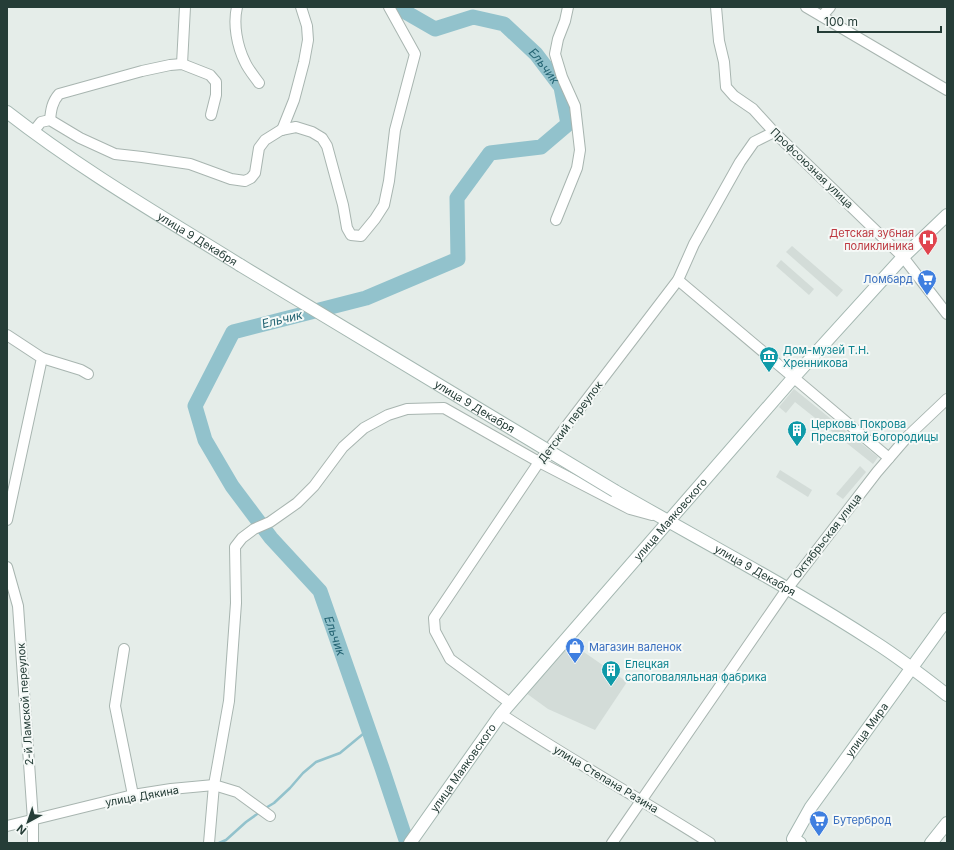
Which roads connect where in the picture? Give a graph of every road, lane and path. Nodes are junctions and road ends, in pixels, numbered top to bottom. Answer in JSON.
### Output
{"nodes":[{"id":1,"x":185,"y":7,"type":"edge"},
{"id":2,"x":237,"y":7,"type":"edge"},
{"id":3,"x":301,"y":7,"type":"edge"},
{"id":4,"x":389,"y":7,"type":"edge"},
{"id":5,"x":568,"y":7,"type":"edge"},
{"id":6,"x":716,"y":7,"type":"edge"},
{"id":7,"x":806,"y":7,"type":"edge"},
{"id":8,"x":830,"y":7,"type":"edge"},
{"id":9,"x":822,"y":16,"type":"junction"},
{"id":10,"x":182,"y":64,"type":"junction"},
{"id":11,"x":259,"y":83,"type":"dead end"},
{"id":12,"x":947,"y":90,"type":"edge"},
{"id":13,"x":7,"y":112,"type":"edge"},
{"id":14,"x":211,"y":115,"type":"dead end"},
{"id":15,"x":50,"y":120,"type":"junction"},
{"id":16,"x":282,"y":130,"type":"junction"},
{"id":17,"x":33,"y":132,"type":"junction"},
{"id":18,"x":774,"y":132,"type":"junction"},
{"id":19,"x":947,"y":215,"type":"edge"},
{"id":20,"x":556,"y":220,"type":"dead end"},
{"id":21,"x":903,"y":258,"type":"junction"},
{"id":22,"x":678,"y":280,"type":"junction"},
{"id":23,"x":947,"y":314,"type":"edge"},
{"id":24,"x":10,"y":340,"type":"edge"},
{"id":25,"x":42,"y":358,"type":"junction"},
{"id":26,"x":88,"y":374,"type":"dead end"},
{"id":27,"x":794,"y":378,"type":"junction"},
{"id":28,"x":947,"y":399,"type":"edge"},
{"id":29,"x":889,"y":458,"type":"junction"},
{"id":30,"x":539,"y":462,"type":"junction"},
{"id":31,"x":7,"y":516,"type":"edge"},
{"id":32,"x":7,"y":520,"type":"edge"},
{"id":33,"x":665,"y":520,"type":"junction"},
{"id":34,"x":7,"y":567,"type":"edge"},
{"id":35,"x":787,"y":589,"type":"junction"},
{"id":36,"x":947,"y":619,"type":"edge"},
{"id":37,"x":124,"y":649,"type":"dead end"},
{"id":38,"x":911,"y":668,"type":"junction"},
{"id":39,"x":947,"y":695,"type":"edge"},
{"id":40,"x":510,"y":703,"type":"junction"},
{"id":41,"x":501,"y":714,"type":"junction"},
{"id":42,"x":214,"y":785,"type":"junction"},
{"id":43,"x":133,"y":795,"type":"junction"},
{"id":44,"x":641,"y":800,"type":"junction"},
{"id":45,"x":270,"y":816,"type":"dead end"},
{"id":46,"x":33,"y":820,"type":"junction"},
{"id":47,"x":947,"y":823,"type":"edge"},
{"id":48,"x":7,"y":826,"type":"edge"},
{"id":49,"x":412,"y":842,"type":"edge"},
{"id":50,"x":794,"y":842,"type":"edge"},
{"id":51,"x":33,"y":843,"type":"edge"},
{"id":52,"x":209,"y":843,"type":"edge"},
{"id":53,"x":612,"y":843,"type":"edge"},
{"id":54,"x":710,"y":843,"type":"edge"},
{"id":55,"x":931,"y":843,"type":"edge"}],
"edges":[{"from":1,"to":10,"type":"street"},
{"from":2,"to":11,"type":"street"},
{"from":3,"to":16,"type":"street"},
{"from":4,"to":16,"type":"street"},
{"from":5,"to":20,"type":"street"},
{"from":6,"to":18,"type":"street","name":"Профсоюзная улица"},
{"from":7,"to":9,"type":"street"},
{"from":8,"to":9,"type":"street"},
{"from":9,"to":12,"type":"street"},
{"from":10,"to":14,"type":"street"},
{"from":10,"to":15,"type":"street"},
{"from":13,"to":17,"type":"main road","name":"улица 9 Декабря"},
{"from":15,"to":16,"type":"street"},
{"from":15,"to":17,"type":"street"},
{"from":17,"to":33,"type":"main road","name":"улица 9 Декабря","bridge":true},
{"from":18,"to":21,"type":"street","name":"Профсоюзная улица"},
{"from":18,"to":22,"type":"street","name":"Детский переулок"},
{"from":19,"to":21,"type":"main road","name":"улица Маяковского"},
{"from":21,"to":23,"type":"street","name":"Профсоюзная улица"},
{"from":21,"to":27,"type":"main road","name":"улица Маяковского"},
{"from":22,"to":27,"type":"street"},
{"from":22,"to":30,"type":"street","name":"Детский переулок"},
{"from":24,"to":25,"type":"street"},
{"from":25,"to":26,"type":"street"},
{"from":25,"to":31,"type":"street"},
{"from":27,"to":29,"type":"street"},
{"from":27,"to":33,"type":"main road","name":"улица Маяковского"},
{"from":28,"to":29,"type":"street","name":"Октябрьская улица"},
{"from":29,"to":35,"type":"street","name":"Октябрьская улица"},
{"from":30,"to":33,"type":"street"},
{"from":30,"to":40,"type":"street","name":"Детский переулок"},
{"from":30,"to":42,"type":"street"},
{"from":31,"to":32,"type":"street"},
{"from":33,"to":35,"type":"main road","name":"улица 9 Декабря"},
{"from":33,"to":40,"type":"main road","name":"улица Маяковского"},
{"from":34,"to":46,"type":"street","name":"2-й Ламской переулок"},
{"from":35,"to":38,"type":"main road","name":"улица 9 Декабря"},
{"from":35,"to":44,"type":"street","name":"Октябрьская улица"},
{"from":36,"to":38,"type":"main road","name":"улица Мира"},
{"from":37,"to":43,"type":"street"},
{"from":38,"to":39,"type":"main road","name":"улица 9 Декабря"},
{"from":38,"to":50,"type":"main road","name":"улица Мира"},
{"from":40,"to":41,"type":"main road","name":"улица Маяковского"},
{"from":41,"to":44,"type":"street","name":"улица Степана Разина"},
{"from":41,"to":49,"type":"main road","name":"улица Маяковского"},
{"from":42,"to":43,"type":"street","name":"улица Дякина"},
{"from":42,"to":45,"type":"street","name":"улица Дякина"},
{"from":42,"to":52,"type":"street"},
{"from":43,"to":46,"type":"street","name":"улица Дякина"},
{"from":44,"to":53,"type":"street","name":"Октябрьская улица"},
{"from":44,"to":54,"type":"street","name":"улица Степана Разина"},
{"from":46,"to":48,"type":"street","name":"улица Дякина"},
{"from":46,"to":51,"type":"street","name":"2-й Ламской переулок"},
{"from":47,"to":55,"type":"main road"}]}
